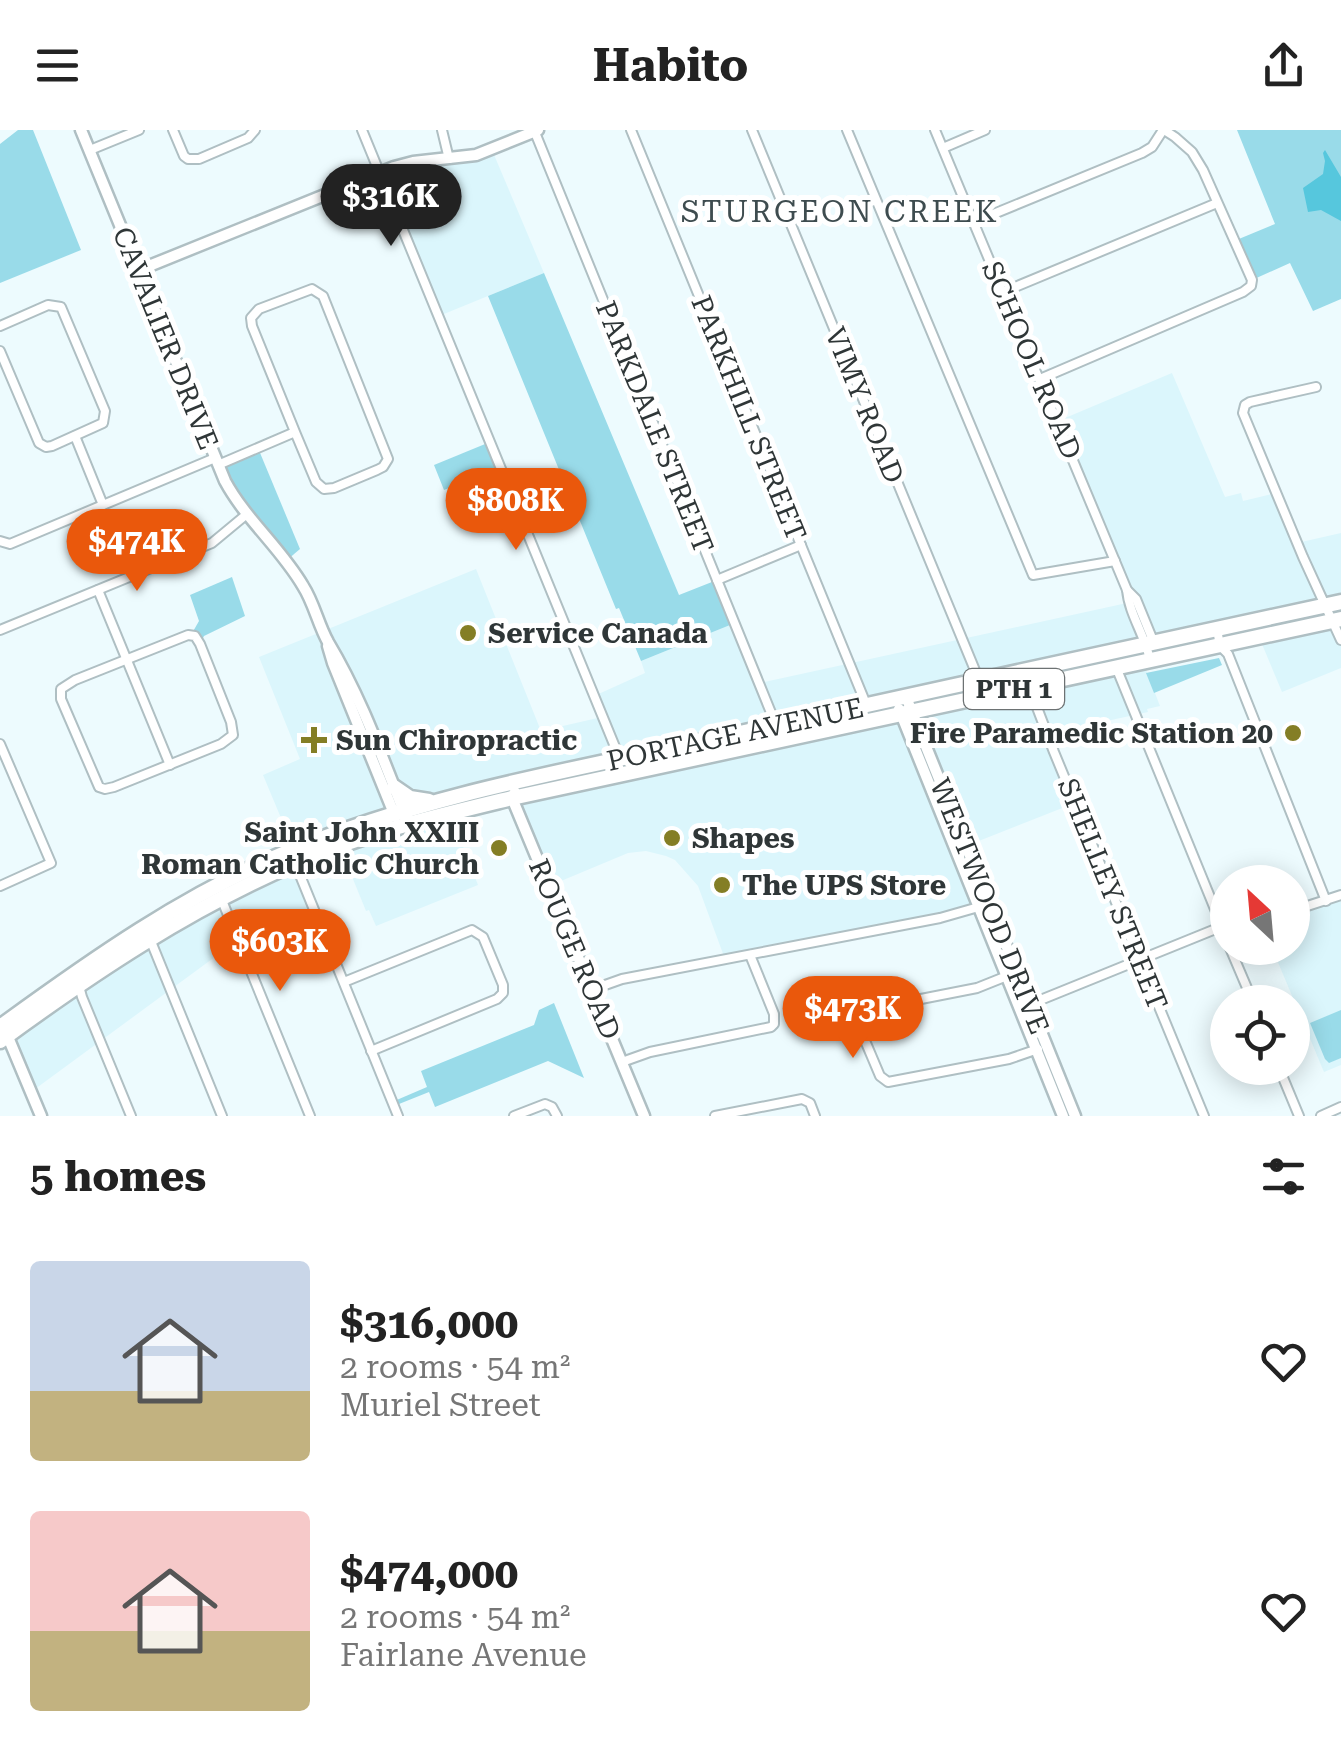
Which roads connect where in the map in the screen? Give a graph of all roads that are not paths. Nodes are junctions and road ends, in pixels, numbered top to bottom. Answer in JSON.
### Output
{"nodes":[{"id":1,"x":82,"y":130,"type":"edge"},
{"id":2,"x":139,"y":130,"type":"edge"},
{"id":3,"x":172,"y":130,"type":"edge"},
{"id":4,"x":255,"y":130,"type":"edge"},
{"id":5,"x":362,"y":130,"type":"edge"},
{"id":6,"x":442,"y":130,"type":"edge"},
{"id":7,"x":536,"y":130,"type":"edge"},
{"id":8,"x":631,"y":130,"type":"edge"},
{"id":9,"x":752,"y":130,"type":"edge"},
{"id":10,"x":847,"y":130,"type":"edge"},
{"id":11,"x":935,"y":130,"type":"edge"},
{"id":12,"x":984,"y":130,"type":"edge"},
{"id":13,"x":1163,"y":130,"type":"edge"},
{"id":14,"x":943,"y":148,"type":"junction"},
{"id":15,"x":90,"y":150,"type":"junction"},
{"id":16,"x":449,"y":159,"type":"junction"},
{"id":17,"x":380,"y":173,"type":"junction"},
{"id":18,"x":1217,"y":203,"type":"junction"},
{"id":19,"x":974,"y":222,"type":"junction"},
{"id":20,"x":139,"y":270,"type":"junction"},
{"id":21,"x":1003,"y":292,"type":"junction"},
{"id":22,"x":0,"y":326,"type":"edge"},
{"id":23,"x":0,"y":351,"type":"edge"},
{"id":24,"x":1040,"y":378,"type":"junction"},
{"id":25,"x":1316,"y":387,"type":"dead end"},
{"id":26,"x":295,"y":432,"type":"junction"},
{"id":27,"x":75,"y":436,"type":"junction"},
{"id":28,"x":216,"y":461,"type":"junction"},
{"id":29,"x":103,"y":504,"type":"junction"},
{"id":30,"x":247,"y":514,"type":"junction"},
{"id":31,"x":0,"y":541,"type":"edge"},
{"id":32,"x":801,"y":544,"type":"junction"},
{"id":33,"x":1115,"y":561,"type":"junction"},
{"id":34,"x":717,"y":580,"type":"junction"},
{"id":35,"x":98,"y":590,"type":"junction"},
{"id":36,"x":1333,"y":604,"type":"edge"},
{"id":37,"x":1337,"y":620,"type":"edge"},
{"id":38,"x":1222,"y":628,"type":"junction"},
{"id":39,"x":0,"y":630,"type":"edge"},
{"id":40,"x":328,"y":640,"type":"junction"},
{"id":41,"x":1341,"y":640,"type":"edge"},
{"id":42,"x":1150,"y":643,"type":"junction"},
{"id":43,"x":1226,"y":648,"type":"junction"},
{"id":44,"x":126,"y":659,"type":"junction"},
{"id":45,"x":1153,"y":659,"type":"junction"},
{"id":46,"x":1116,"y":667,"type":"junction"},
{"id":47,"x":1024,"y":670,"type":"junction"},
{"id":48,"x":979,"y":680,"type":"junction"},
{"id":49,"x":1030,"y":686,"type":"junction"},
{"id":50,"x":866,"y":705,"type":"junction"},
{"id":51,"x":903,"y":705,"type":"junction"},
{"id":52,"x":776,"y":725,"type":"junction"},
{"id":53,"x":0,"y":744,"type":"edge"},
{"id":54,"x":620,"y":759,"type":"junction"},
{"id":55,"x":170,"y":764,"type":"junction"},
{"id":56,"x":394,"y":787,"type":"junction"},
{"id":57,"x":514,"y":788,"type":"junction"},
{"id":58,"x":440,"y":802,"type":"junction"},
{"id":59,"x":401,"y":818,"type":"junction"},
{"id":60,"x":295,"y":862,"type":"junction"},
{"id":61,"x":0,"y":886,"type":"edge"},
{"id":62,"x":219,"y":892,"type":"junction"},
{"id":63,"x":1210,"y":892,"type":"edge"},
{"id":64,"x":1341,"y":895,"type":"edge"},
{"id":65,"x":1326,"y":900,"type":"junction"},
{"id":66,"x":1310,"y":905,"type":"edge"},
{"id":67,"x":985,"y":906,"type":"junction"},
{"id":68,"x":147,"y":931,"type":"junction"},
{"id":69,"x":1210,"y":931,"type":"edge"},
{"id":70,"x":750,"y":955,"type":"junction"},
{"id":71,"x":1140,"y":960,"type":"junction"},
{"id":72,"x":1007,"y":976,"type":"junction"},
{"id":73,"x":77,"y":978,"type":"junction"},
{"id":74,"x":344,"y":982,"type":"junction"},
{"id":75,"x":591,"y":990,"type":"junction"},
{"id":76,"x":1025,"y":1006,"type":"junction"},
{"id":77,"x":3,"y":1032,"type":"edge"},
{"id":78,"x":1041,"y":1048,"type":"junction"},
{"id":79,"x":371,"y":1051,"type":"junction"},
{"id":80,"x":622,"y":1062,"type":"junction"},
{"id":81,"x":1286,"y":1085,"type":"edge"},
{"id":82,"x":1341,"y":1108,"type":"edge"},
{"id":83,"x":40,"y":1116,"type":"edge"},
{"id":84,"x":131,"y":1116,"type":"edge"},
{"id":85,"x":222,"y":1116,"type":"edge"},
{"id":86,"x":310,"y":1116,"type":"edge"},
{"id":87,"x":398,"y":1116,"type":"edge"},
{"id":88,"x":514,"y":1116,"type":"edge"},
{"id":89,"x":557,"y":1116,"type":"edge"},
{"id":90,"x":644,"y":1116,"type":"edge"},
{"id":91,"x":715,"y":1116,"type":"edge"},
{"id":92,"x":816,"y":1116,"type":"edge"},
{"id":93,"x":1063,"y":1116,"type":"edge"},
{"id":94,"x":1076,"y":1116,"type":"edge"},
{"id":95,"x":1204,"y":1116,"type":"edge"},
{"id":96,"x":1299,"y":1116,"type":"edge"},
{"id":97,"x":1321,"y":1116,"type":"edge"}],
"edges":[{"from":1,"to":15,"type":"street","name":"CAVALIER DRIVE"},
{"from":2,"to":15,"type":"street"},
{"from":3,"to":4,"type":"street"},
{"from":5,"to":17,"type":"street"},
{"from":6,"to":16,"type":"street"},
{"from":7,"to":16,"type":"street"},
{"from":7,"to":34,"type":"street","name":"PARKDALE STREET"},
{"from":8,"to":32,"type":"street","name":"PARKHILL STREET"},
{"from":9,"to":48,"type":"street","name":"VIMY ROAD"},
{"from":10,"to":33,"type":"street"},
{"from":11,"to":14,"type":"street","name":"SCHOOL ROAD"},
{"from":12,"to":14,"type":"street"},
{"from":13,"to":18,"type":"street"},
{"from":13,"to":19,"type":"street"},
{"from":14,"to":19,"type":"street","name":"SCHOOL ROAD"},
{"from":15,"to":20,"type":"street","name":"CAVALIER DRIVE"},
{"from":16,"to":17,"type":"street"},
{"from":17,"to":20,"type":"street"},
{"from":17,"to":54,"type":"street"},
{"from":18,"to":21,"type":"street"},
{"from":18,"to":24,"type":"street"},
{"from":19,"to":21,"type":"street","name":"SCHOOL ROAD"},
{"from":20,"to":28,"type":"street","name":"CAVALIER DRIVE"},
{"from":21,"to":24,"type":"street","name":"SCHOOL ROAD"},
{"from":22,"to":27,"type":"street"},
{"from":23,"to":27,"type":"street"},
{"from":24,"to":33,"type":"street","name":"SCHOOL ROAD"},
{"from":25,"to":36,"type":"street"},
{"from":26,"to":26,"type":"street"},
{"from":26,"to":28,"type":"street"},
{"from":27,"to":29,"type":"street"},
{"from":28,"to":29,"type":"street"},
{"from":28,"to":30,"type":"street","name":"CAVALIER DRIVE"},
{"from":29,"to":31,"type":"street"},
{"from":30,"to":35,"type":"street"},
{"from":30,"to":40,"type":"street","name":"CAVALIER DRIVE"},
{"from":32,"to":34,"type":"street"},
{"from":32,"to":50,"type":"street","name":"PARKHILL STREET"},
{"from":33,"to":42,"type":"street","name":"SCHOOL ROAD"},
{"from":34,"to":52,"type":"street","name":"PARKDALE STREET"},
{"from":35,"to":39,"type":"street"},
{"from":35,"to":44,"type":"street"},
{"from":36,"to":37,"type":"street"},
{"from":36,"to":38,"type":"highway","name":"PORTAGE AVENUE","number":"PTH 1"},
{"from":37,"to":41,"type":"street"},
{"from":37,"to":43,"type":"highway","name":"PORTAGE AVENUE","number":"PTH 1"},
{"from":38,"to":42,"type":"highway","name":"PORTAGE AVENUE","number":"PTH 1"},
{"from":38,"to":43,"type":"street"},
{"from":40,"to":56,"type":"street","name":"CAVALIER DRIVE"},
{"from":40,"to":59,"type":"street","name":"CAVALIER DRIVE"},
{"from":42,"to":45,"type":"street","name":"SCHOOL ROAD"},
{"from":42,"to":47,"type":"highway","name":"PORTAGE AVENUE","number":"PTH 1"},
{"from":43,"to":45,"type":"highway","name":"PORTAGE AVENUE","number":"PTH 1"},
{"from":43,"to":65,"type":"street"},
{"from":44,"to":55,"type":"street"},
{"from":44,"to":55,"type":"street"},
{"from":44,"to":55,"type":"street"},
{"from":45,"to":46,"type":"highway","name":"PORTAGE AVENUE","number":"PTH 1"},
{"from":46,"to":49,"type":"highway","name":"PORTAGE AVENUE","number":"PTH 1"},
{"from":46,"to":63,"type":"street"},
{"from":47,"to":48,"type":"highway","name":"PORTAGE AVENUE","number":"PTH 1"},
{"from":47,"to":49,"type":"street","name":"SHELLEY STREET"},
{"from":48,"to":51,"type":"highway","name":"PORTAGE AVENUE","number":"PTH 1"},
{"from":49,"to":51,"type":"highway","name":"PORTAGE AVENUE","number":"PTH 1"},
{"from":49,"to":71,"type":"street","name":"SHELLEY STREET"},
{"from":50,"to":51,"type":"highway","name":"PORTAGE AVENUE","number":"PTH 1"},
{"from":50,"to":52,"type":"highway","name":"PORTAGE AVENUE","number":"PTH 1"},
{"from":51,"to":57,"type":"highway","name":"PORTAGE AVENUE","number":"PTH 1"},
{"from":51,"to":67,"type":"street","name":"WESTWOOD DRIVE"},
{"from":52,"to":54,"type":"highway","name":"PORTAGE AVENUE","number":"PTH 1"},
{"from":53,"to":61,"type":"street"},
{"from":54,"to":57,"type":"highway","name":"PORTAGE AVENUE","number":"PTH 1"},
{"from":56,"to":58,"type":"highway"},
{"from":56,"to":59,"type":"street","name":"CAVALIER DRIVE"},
{"from":57,"to":58,"type":"highway","name":"PORTAGE AVENUE","number":"PTH 1"},
{"from":57,"to":59,"type":"highway","name":"PORTAGE AVENUE","number":"PTH 1"},
{"from":57,"to":75,"type":"street","name":"ROUGE ROAD"},
{"from":58,"to":59,"type":"highway","name":"PORTAGE AVENUE","number":"PTH 1"},
{"from":59,"to":60,"type":"highway","name":"PORTAGE AVENUE","number":"PTH 1"},
{"from":59,"to":62,"type":"highway","name":"PORTAGE AVENUE","number":"PTH 1"},
{"from":60,"to":62,"type":"highway","name":"PORTAGE AVENUE","number":"PTH 1"},
{"from":60,"to":74,"type":"street"},
{"from":62,"to":68,"type":"highway","name":"PORTAGE AVENUE","number":"PTH 1"},
{"from":62,"to":86,"type":"street"},
{"from":64,"to":65,"type":"street"},
{"from":65,"to":66,"type":"street"},
{"from":67,"to":70,"type":"street"},
{"from":67,"to":72,"type":"street","name":"WESTWOOD DRIVE"},
{"from":67,"to":76,"type":"street","name":"WESTWOOD DRIVE"},
{"from":68,"to":73,"type":"highway","name":"PORTAGE AVENUE","number":"PTH 1"},
{"from":68,"to":85,"type":"street"},
{"from":69,"to":71,"type":"street"},
{"from":70,"to":75,"type":"street"},
{"from":70,"to":80,"type":"street"},
{"from":71,"to":76,"type":"street"},
{"from":71,"to":95,"type":"street","name":"SHELLEY STREET"},
{"from":72,"to":76,"type":"street","name":"WESTWOOD DRIVE"},
{"from":72,"to":78,"type":"street"},
{"from":73,"to":77,"type":"highway","name":"PORTAGE AVENUE","number":"PTH 1"},
{"from":73,"to":84,"type":"street"},
{"from":74,"to":79,"type":"street"},
{"from":74,"to":79,"type":"street"},
{"from":75,"to":80,"type":"street","name":"ROUGE ROAD"},
{"from":76,"to":78,"type":"street","name":"WESTWOOD DRIVE"},
{"from":77,"to":83,"type":"street"},
{"from":78,"to":93,"type":"street","name":"WESTWOOD DRIVE"},
{"from":78,"to":94,"type":"street","name":"WESTWOOD DRIVE"},
{"from":79,"to":87,"type":"street"},
{"from":80,"to":90,"type":"street","name":"ROUGE ROAD"},
{"from":81,"to":96,"type":"street"},
{"from":82,"to":97,"type":"street"},
{"from":88,"to":89,"type":"street"},
{"from":91,"to":92,"type":"street"}]}
